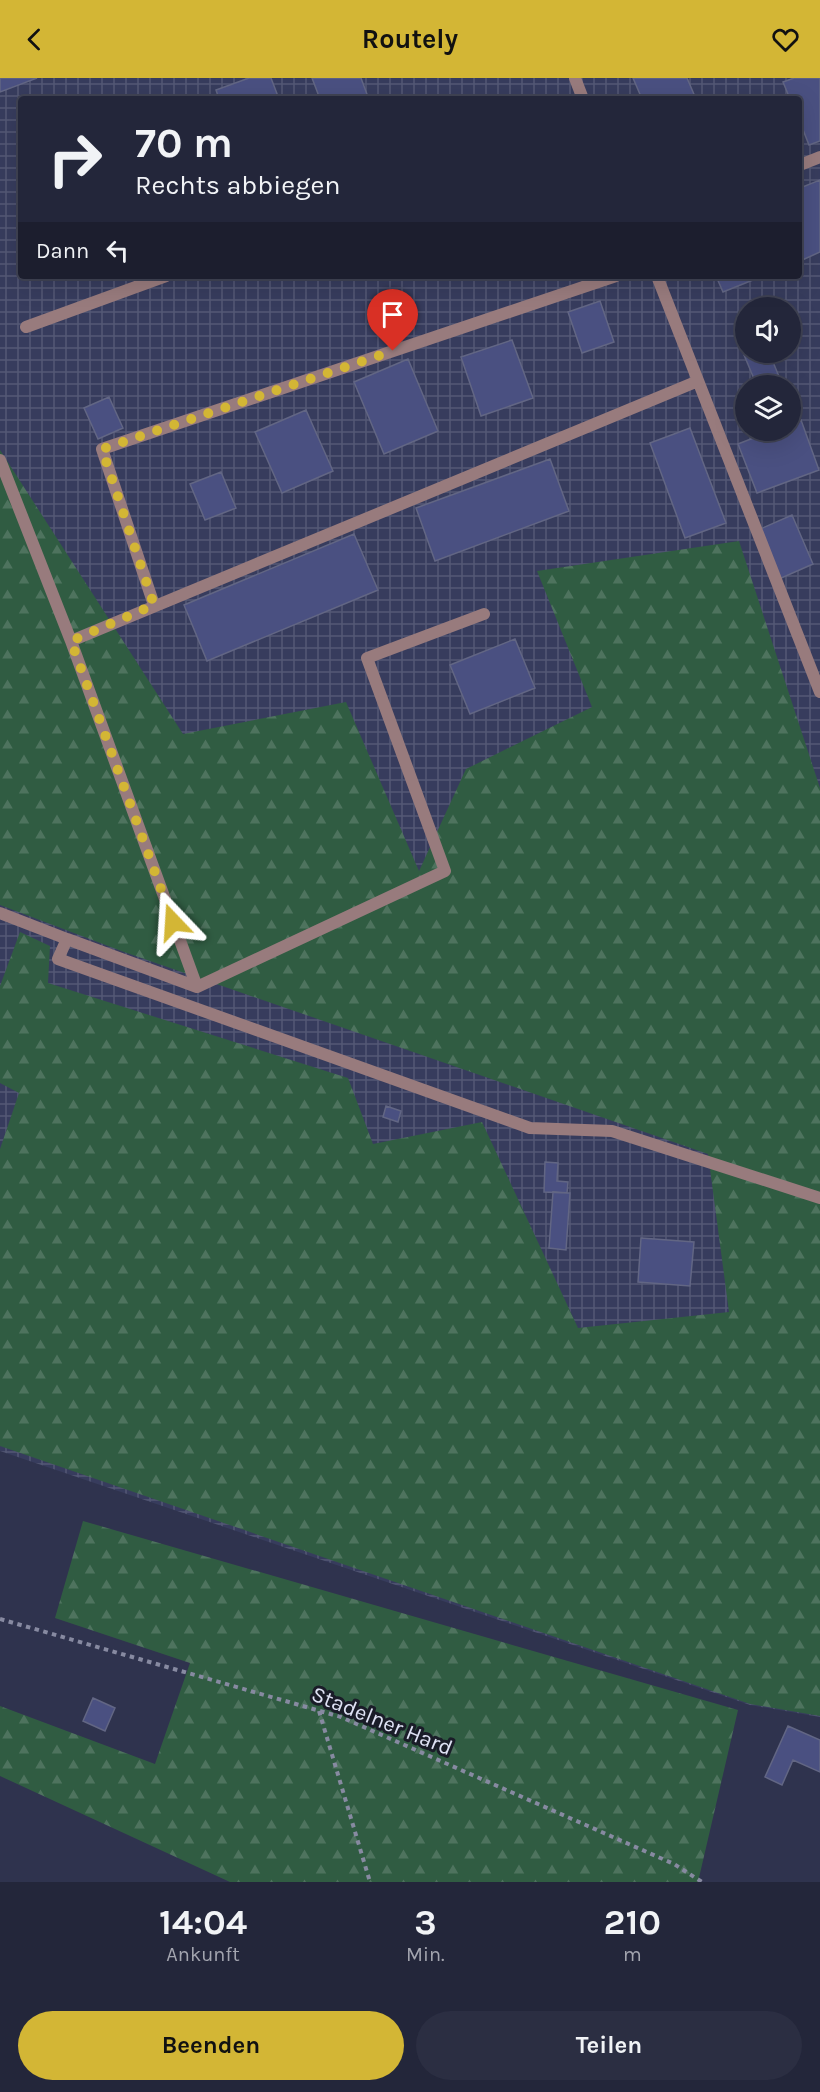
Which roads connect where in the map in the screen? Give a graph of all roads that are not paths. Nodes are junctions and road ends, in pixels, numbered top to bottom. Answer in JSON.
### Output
{"nodes":[{"id":1,"x":576,"y":78,"type":"edge"},
{"id":2,"x":582,"y":96,"type":"edge"},
{"id":3,"x":820,"y":157,"type":"edge"},
{"id":4,"x":802,"y":164,"type":"edge"},
{"id":5,"x":158,"y":279,"type":"edge"},
{"id":6,"x":607,"y":279,"type":"edge"},
{"id":7,"x":658,"y":279,"type":"edge"},
{"id":8,"x":26,"y":327,"type":"dead end"},
{"id":9,"x":698,"y":381,"type":"junction"},
{"id":10,"x":0,"y":460,"type":"edge"},
{"id":11,"x":154,"y":605,"type":"junction"},
{"id":12,"x":484,"y":614,"type":"dead end"},
{"id":13,"x":71,"y":641,"type":"junction"},
{"id":14,"x":820,"y":692,"type":"edge"},
{"id":15,"x":0,"y":913,"type":"edge"},
{"id":16,"x":67,"y":939,"type":"junction"},
{"id":17,"x":197,"y":987,"type":"junction"},
{"id":18,"x":820,"y":1198,"type":"edge"}],
"edges":[{"from":1,"to":2,"type":"lane"},
{"from":3,"to":4,"type":"lane"},
{"from":5,"to":8,"type":"lane"},
{"from":6,"to":11,"type":"lane"},
{"from":7,"to":9,"type":"lane"},
{"from":9,"to":11,"type":"lane"},
{"from":9,"to":14,"type":"lane"},
{"from":10,"to":13,"type":"lane"},
{"from":11,"to":13,"type":"lane"},
{"from":12,"to":17,"type":"lane"},
{"from":13,"to":17,"type":"lane"},
{"from":15,"to":16,"type":"lane"},
{"from":16,"to":17,"type":"lane"},
{"from":16,"to":18,"type":"lane"}]}
